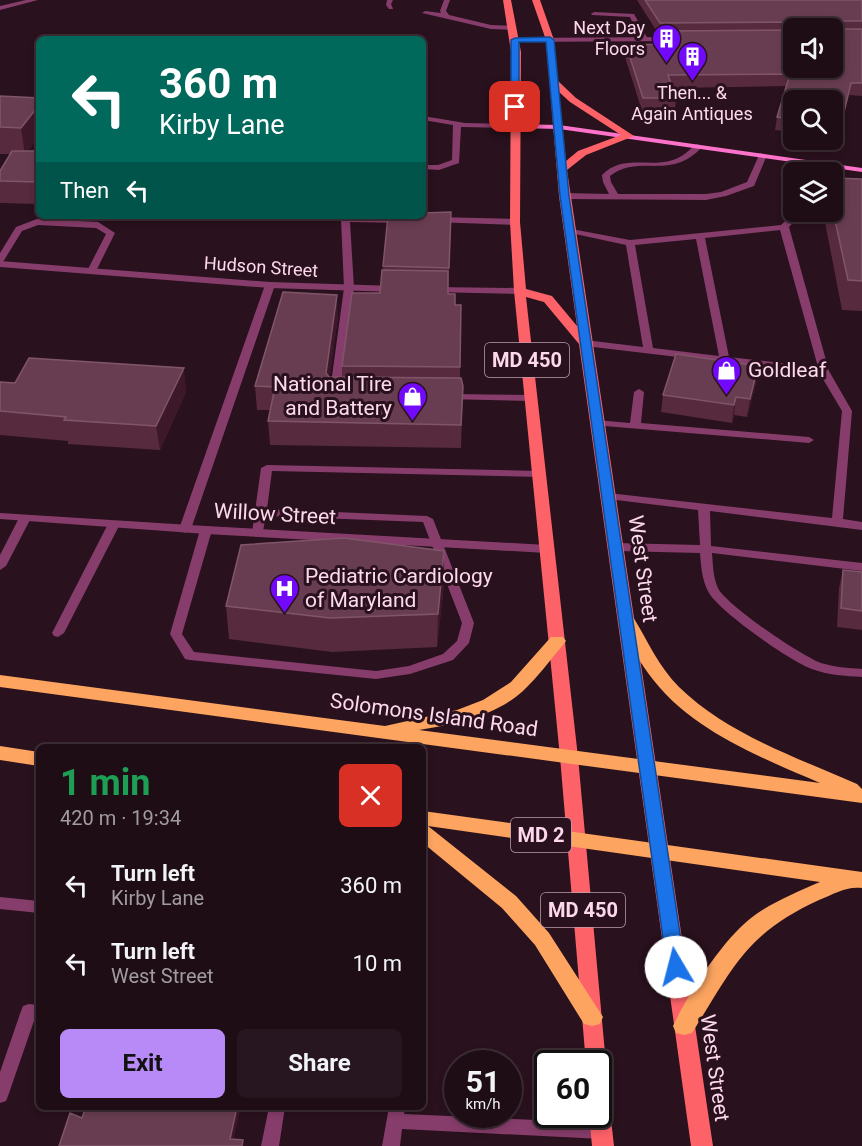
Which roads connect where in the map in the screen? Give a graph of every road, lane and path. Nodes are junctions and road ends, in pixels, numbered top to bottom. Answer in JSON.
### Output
{"nodes":[{"id":1,"x":35,"y":0,"type":"edge"},
{"id":2,"x":507,"y":0,"type":"edge"},
{"id":3,"x":536,"y":0,"type":"edge"},
{"id":4,"x":443,"y":3,"type":"edge"},
{"id":5,"x":0,"y":8,"type":"edge"},
{"id":6,"x":425,"y":13,"type":"dead end"},
{"id":7,"x":594,"y":14,"type":"dead end"},
{"id":8,"x":446,"y":16,"type":"junction"},
{"id":9,"x":513,"y":28,"type":"junction"},
{"id":10,"x":690,"y":38,"type":"edge"},
{"id":11,"x":644,"y":39,"type":"junction"},
{"id":12,"x":515,"y":40,"type":"junction"},
{"id":13,"x":550,"y":40,"type":"junction"},
{"id":14,"x":555,"y":83,"type":"junction"},
{"id":15,"x":426,"y":118,"type":"edge"},
{"id":16,"x":457,"y":123,"type":"junction"},
{"id":17,"x":515,"y":126,"type":"junction"},
{"id":18,"x":559,"y":127,"type":"junction"},
{"id":19,"x":629,"y":136,"type":"junction"},
{"id":20,"x":699,"y":146,"type":"junction"},
{"id":21,"x":763,"y":156,"type":"junction"},
{"id":22,"x":807,"y":162,"type":"edge"},
{"id":23,"x":426,"y":167,"type":"edge"},
{"id":24,"x":843,"y":167,"type":"edge"},
{"id":25,"x":562,"y":169,"type":"junction"},
{"id":26,"x":862,"y":170,"type":"edge"},
{"id":27,"x":564,"y":196,"type":"junction"},
{"id":28,"x":615,"y":196,"type":"junction"},
{"id":29,"x":345,"y":219,"type":"edge"},
{"id":30,"x":379,"y":219,"type":"edge"},
{"id":31,"x":413,"y":220,"type":"edge"},
{"id":32,"x":424,"y":220,"type":"edge"},
{"id":33,"x":515,"y":222,"type":"junction"},
{"id":34,"x":789,"y":222,"type":"edge"},
{"id":35,"x":784,"y":227,"type":"junction"},
{"id":36,"x":569,"y":230,"type":"junction"},
{"id":37,"x":700,"y":236,"type":"junction"},
{"id":38,"x":630,"y":243,"type":"junction"},
{"id":39,"x":0,"y":262,"type":"edge"},
{"id":40,"x":92,"y":272,"type":"junction"},
{"id":41,"x":270,"y":285,"type":"junction"},
{"id":42,"x":349,"y":288,"type":"junction"},
{"id":43,"x":408,"y":289,"type":"edge"},
{"id":44,"x":420,"y":290,"type":"edge"},
{"id":45,"x":520,"y":291,"type":"junction"},
{"id":46,"x":585,"y":343,"type":"junction"},
{"id":47,"x":648,"y":349,"type":"junction"},
{"id":48,"x":724,"y":358,"type":"junction"},
{"id":49,"x":824,"y":371,"type":"junction"},
{"id":50,"x":639,"y":392,"type":"dead end"},
{"id":51,"x":346,"y":396,"type":"edge"},
{"id":52,"x":438,"y":397,"type":"edge"},
{"id":53,"x":532,"y":398,"type":"junction"},
{"id":54,"x":596,"y":423,"type":"junction"},
{"id":55,"x":635,"y":427,"type":"junction"},
{"id":56,"x":809,"y":440,"type":"dead end"},
{"id":57,"x":539,"y":474,"type":"junction"},
{"id":58,"x":608,"y":496,"type":"junction"},
{"id":59,"x":704,"y":507,"type":"junction"},
{"id":60,"x":261,"y":512,"type":"junction"},
{"id":61,"x":0,"y":516,"type":"edge"},
{"id":62,"x":25,"y":518,"type":"junction"},
{"id":63,"x":837,"y":522,"type":"junction"},
{"id":64,"x":114,"y":524,"type":"junction"},
{"id":65,"x":862,"y":526,"type":"edge"},
{"id":66,"x":184,"y":529,"type":"junction"},
{"id":67,"x":206,"y":530,"type":"junction"},
{"id":68,"x":258,"y":533,"type":"junction"},
{"id":69,"x":435,"y":542,"type":"junction"},
{"id":70,"x":616,"y":547,"type":"junction"},
{"id":71,"x":547,"y":549,"type":"junction"},
{"id":72,"x":705,"y":549,"type":"junction"},
{"id":73,"x":0,"y":566,"type":"edge"},
{"id":74,"x":862,"y":567,"type":"edge"},
{"id":75,"x":627,"y":621,"type":"junction"},
{"id":76,"x":58,"y":633,"type":"dead end"},
{"id":77,"x":557,"y":641,"type":"junction"},
{"id":78,"x":862,"y":673,"type":"edge"},
{"id":79,"x":0,"y":681,"type":"edge"},
{"id":80,"x":378,"y":731,"type":"junction"},
{"id":81,"x":0,"y":753,"type":"edge"},
{"id":82,"x":569,"y":757,"type":"junction"},
{"id":83,"x":36,"y":759,"type":"edge"},
{"id":84,"x":648,"y":767,"type":"junction"},
{"id":85,"x":862,"y":795,"type":"edge"},
{"id":86,"x":426,"y":818,"type":"edge"},
{"id":87,"x":426,"y":834,"type":"edge"},
{"id":88,"x":577,"y":840,"type":"junction"},
{"id":89,"x":660,"y":852,"type":"junction"},
{"id":90,"x":855,"y":879,"type":"edge"},
{"id":91,"x":0,"y":903,"type":"edge"},
{"id":92,"x":36,"y":907,"type":"edge"},
{"id":93,"x":36,"y":1012,"type":"edge"},
{"id":94,"x":592,"y":1017,"type":"junction"},
{"id":95,"x":684,"y":1026,"type":"junction"},
{"id":96,"x":595,"y":1050,"type":"edge"},
{"id":97,"x":0,"y":1096,"type":"edge"},
{"id":98,"x":276,"y":1110,"type":"edge"},
{"id":99,"x":396,"y":1114,"type":"edge"},
{"id":100,"x":603,"y":1138,"type":"edge"},
{"id":101,"x":270,"y":1146,"type":"edge"},
{"id":102,"x":392,"y":1146,"type":"edge"},
{"id":103,"x":702,"y":1146,"type":"edge"}],
"edges":[{"from":1,"to":5,"type":"street"},
{"from":2,"to":9,"type":"main road","number":"MD 450"},
{"from":3,"to":13,"type":"main road","name":"West Street","number":"MD 450"},
{"from":4,"to":8,"type":"street"},
{"from":6,"to":8,"type":"street"},
{"from":7,"to":11,"type":"street"},
{"from":8,"to":9,"type":"street"},
{"from":9,"to":12,"type":"main road","number":"MD 450"},
{"from":10,"to":11,"type":"street"},
{"from":11,"to":13,"type":"street"},
{"from":12,"to":13,"type":"street"},
{"from":12,"to":17,"type":"main road","number":"MD 450"},
{"from":13,"to":14,"type":"main road","name":"West Street","number":"MD 450"},
{"from":14,"to":18,"type":"main road","name":"West Street","number":"MD 450"},
{"from":14,"to":19,"type":"main road"},
{"from":15,"to":16,"type":"street"},
{"from":16,"to":17,"type":"street"},
{"from":16,"to":23,"type":"street"},
{"from":17,"to":18,"type":"main road"},
{"from":17,"to":33,"type":"main road","number":"MD 450"},
{"from":18,"to":19,"type":"main road"},
{"from":18,"to":25,"type":"main road","name":"West Street","number":"MD 450"},
{"from":19,"to":20,"type":"main road"},
{"from":19,"to":25,"type":"main road"},
{"from":20,"to":21,"type":"main road"},
{"from":20,"to":28,"type":"street"},
{"from":21,"to":22,"type":"main road"},
{"from":21,"to":28,"type":"street"},
{"from":24,"to":26,"type":"main road"},
{"from":25,"to":27,"type":"main road","name":"West Street","number":"MD 450"},
{"from":27,"to":28,"type":"street"},
{"from":27,"to":36,"type":"main road","name":"West Street","number":"MD 450"},
{"from":29,"to":42,"type":"street"},
{"from":30,"to":31,"type":"street"},
{"from":32,"to":33,"type":"street"},
{"from":33,"to":45,"type":"main road","number":"MD 450"},
{"from":34,"to":35,"type":"street"},
{"from":35,"to":37,"type":"street"},
{"from":35,"to":49,"type":"street"},
{"from":36,"to":38,"type":"street"},
{"from":36,"to":46,"type":"main road","name":"West Street","number":"MD 450"},
{"from":37,"to":38,"type":"street"},
{"from":37,"to":48,"type":"street"},
{"from":38,"to":47,"type":"street"},
{"from":39,"to":40,"type":"street","name":"Hudson Street"},
{"from":39,"to":40,"type":"street"},
{"from":40,"to":41,"type":"street","name":"Hudson Street"},
{"from":41,"to":42,"type":"street","name":"Hudson Street"},
{"from":41,"to":66,"type":"street"},
{"from":42,"to":43,"type":"street","name":"Hudson Street"},
{"from":42,"to":51,"type":"street"},
{"from":44,"to":45,"type":"street"},
{"from":45,"to":46,"type":"main road"},
{"from":45,"to":53,"type":"main road","number":"MD 450"},
{"from":46,"to":47,"type":"street"},
{"from":46,"to":54,"type":"main road","name":"West Street","number":"MD 450"},
{"from":47,"to":48,"type":"street"},
{"from":48,"to":49,"type":"street"},
{"from":49,"to":63,"type":"street"},
{"from":50,"to":55,"type":"street"},
{"from":52,"to":53,"type":"street"},
{"from":53,"to":57,"type":"main road","number":"MD 450"},
{"from":54,"to":55,"type":"street"},
{"from":54,"to":58,"type":"main road","name":"West Street","number":"MD 450"},
{"from":55,"to":56,"type":"street"},
{"from":57,"to":60,"type":"street"},
{"from":57,"to":71,"type":"main road","number":"MD 450"},
{"from":58,"to":59,"type":"street"},
{"from":58,"to":70,"type":"main road","name":"West Street","number":"MD 450"},
{"from":59,"to":63,"type":"street"},
{"from":59,"to":72,"type":"street"},
{"from":60,"to":68,"type":"street"},
{"from":60,"to":69,"type":"street"},
{"from":61,"to":62,"type":"street","name":"Willow Street"},
{"from":62,"to":64,"type":"street","name":"Willow Street"},
{"from":62,"to":73,"type":"street"},
{"from":63,"to":65,"type":"street"},
{"from":64,"to":66,"type":"street","name":"Willow Street"},
{"from":64,"to":76,"type":"street"},
{"from":66,"to":67,"type":"street","name":"Willow Street"},
{"from":67,"to":68,"type":"street","name":"Willow Street"},
{"from":67,"to":69,"type":"street"},
{"from":68,"to":69,"type":"street","name":"Willow Street"},
{"from":69,"to":71,"type":"street","name":"Willow Street"},
{"from":70,"to":72,"type":"street"},
{"from":70,"to":75,"type":"main road","name":"West Street","number":"MD 450"},
{"from":71,"to":77,"type":"main road","number":"MD 450"},
{"from":72,"to":74,"type":"street"},
{"from":72,"to":78,"type":"street"},
{"from":75,"to":84,"type":"main road","name":"West Street","number":"MD 450"},
{"from":75,"to":85,"type":"highway"},
{"from":77,"to":80,"type":"highway"},
{"from":77,"to":82,"type":"main road","number":"MD 450"},
{"from":79,"to":80,"type":"highway","name":"Solomons Island Road"},
{"from":80,"to":82,"type":"highway","name":"Solomons Island Road"},
{"from":81,"to":83,"type":"highway"},
{"from":82,"to":84,"type":"highway","name":"Solomons Island Road"},
{"from":82,"to":88,"type":"main road","number":"MD 450"},
{"from":84,"to":85,"type":"highway","name":"Solomons Island Road"},
{"from":84,"to":89,"type":"main road","name":"West Street","number":"MD 450"},
{"from":86,"to":88,"type":"highway","number":"MD 2"},
{"from":87,"to":94,"type":"highway"},
{"from":88,"to":89,"type":"highway","number":"MD 2"},
{"from":88,"to":94,"type":"main road","number":"MD 450"},
{"from":89,"to":90,"type":"highway","number":"MD 2"},
{"from":89,"to":95,"type":"main road","name":"West Street","number":"MD 450"},
{"from":90,"to":95,"type":"highway"},
{"from":91,"to":92,"type":"street"},
{"from":93,"to":97,"type":"street"},
{"from":94,"to":96,"type":"main road","number":"MD 450"},
{"from":95,"to":103,"type":"main road","name":"West Street","number":"MD 450"},
{"from":98,"to":101,"type":"street"},
{"from":99,"to":100,"type":"street"},
{"from":99,"to":102,"type":"street"}]}
